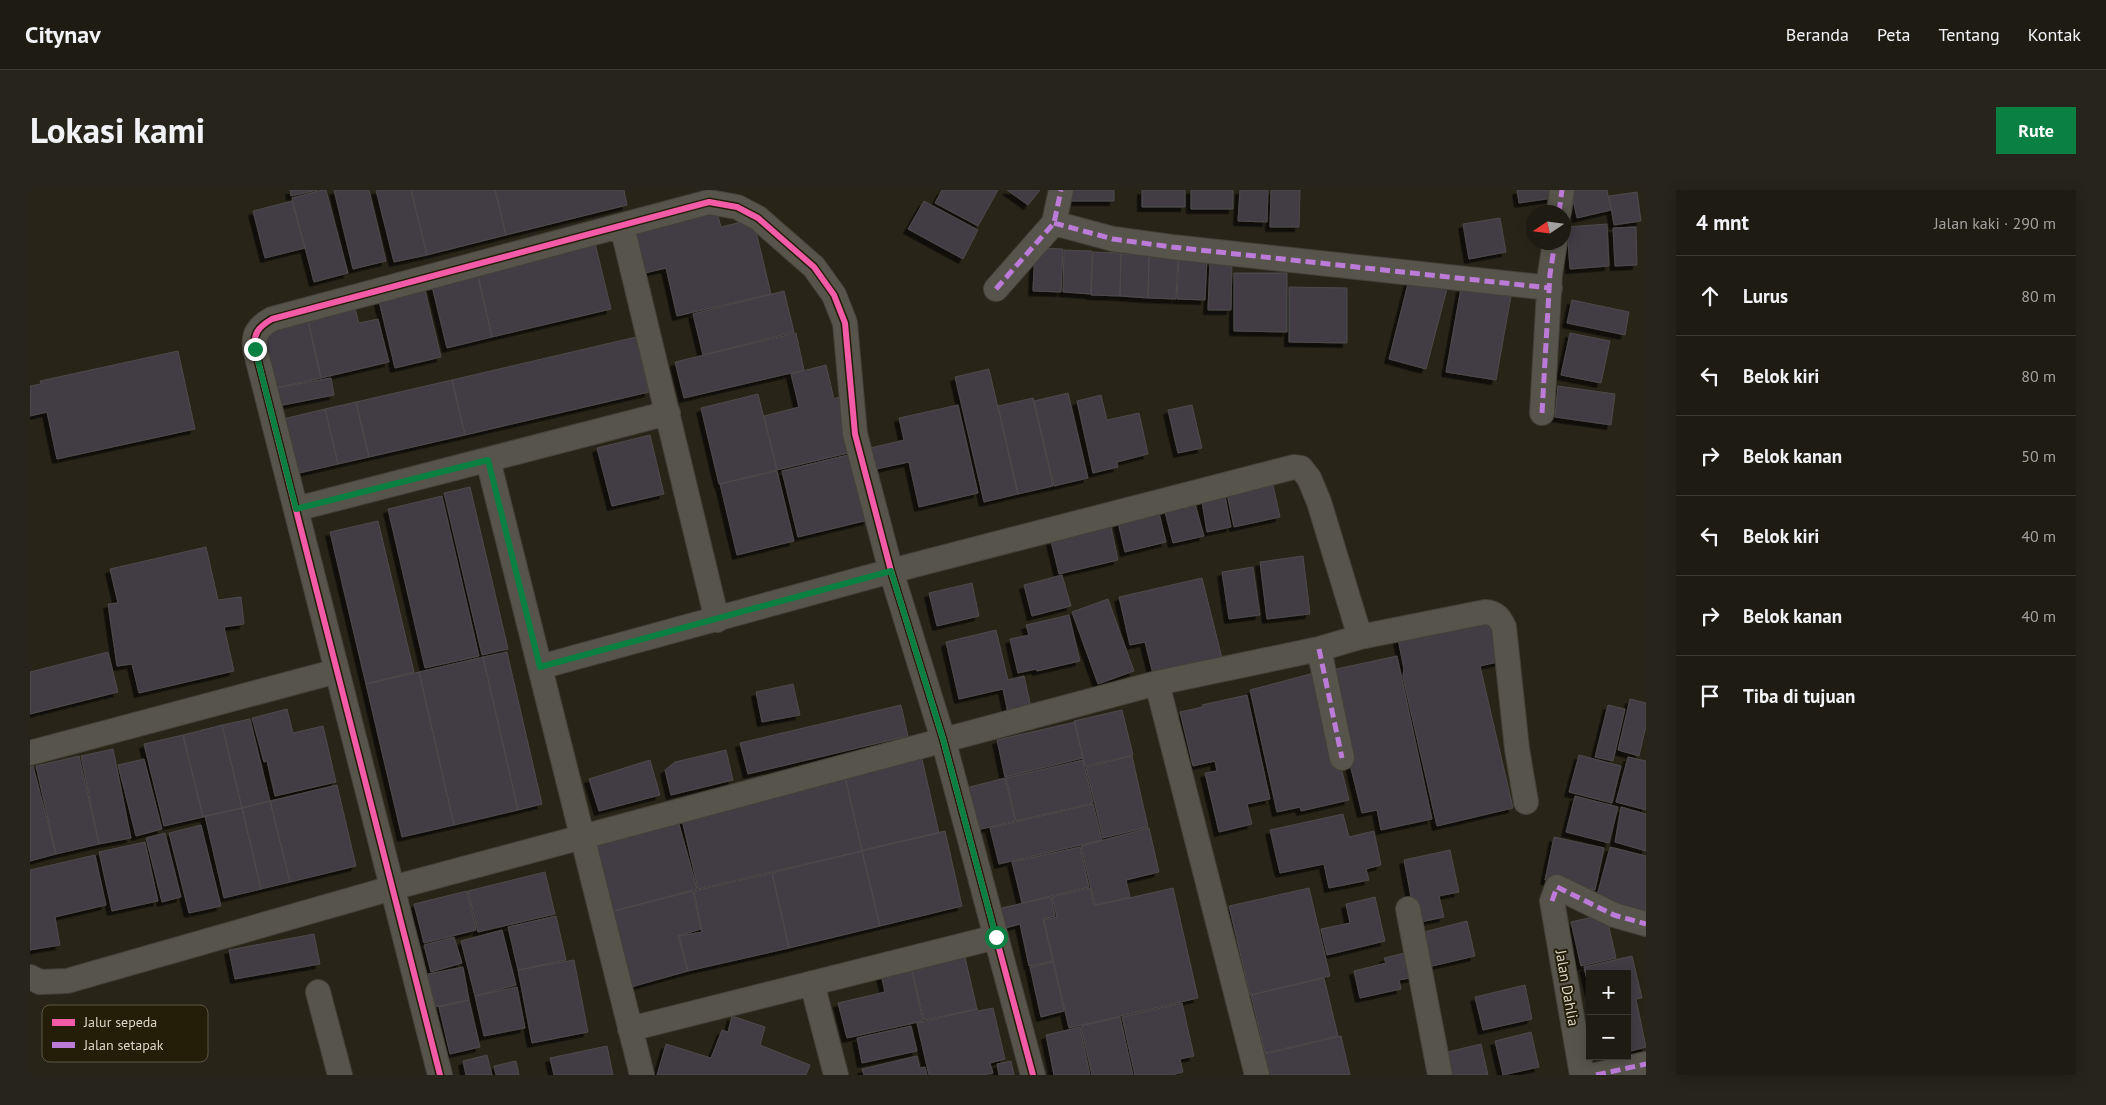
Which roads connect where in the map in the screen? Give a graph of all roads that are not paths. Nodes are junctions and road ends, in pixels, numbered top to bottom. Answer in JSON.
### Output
{"nodes":[{"id":1,"x":1060,"y":190,"type":"edge"},
{"id":2,"x":1562,"y":190,"type":"edge"},
{"id":3,"x":1560,"y":205,"type":"edge"},
{"id":4,"x":1054,"y":223,"type":"junction"},
{"id":5,"x":622,"y":226,"type":"junction"},
{"id":6,"x":1554,"y":250,"type":"edge"},
{"id":7,"x":1550,"y":288,"type":"junction"},
{"id":8,"x":996,"y":289,"type":"dead end"},
{"id":9,"x":668,"y":413,"type":"junction"},
{"id":10,"x":1542,"y":413,"type":"dead end"},
{"id":11,"x":488,"y":460,"type":"junction"},
{"id":12,"x":296,"y":509,"type":"junction"},
{"id":13,"x":891,"y":571,"type":"junction"},
{"id":14,"x":717,"y":620,"type":"junction"},
{"id":15,"x":1360,"y":637,"type":"junction"},
{"id":16,"x":1320,"y":649,"type":"junction"},
{"id":17,"x":540,"y":667,"type":"junction"},
{"id":18,"x":337,"y":671,"type":"junction"},
{"id":19,"x":1157,"y":683,"type":"junction"},
{"id":20,"x":943,"y":739,"type":"junction"},
{"id":21,"x":30,"y":753,"type":"edge"},
{"id":22,"x":1342,"y":758,"type":"dead end"},
{"id":23,"x":1526,"y":802,"type":"dead end"},
{"id":24,"x":581,"y":837,"type":"junction"},
{"id":25,"x":392,"y":888,"type":"junction"},
{"id":26,"x":1408,"y":909,"type":"dead end"},
{"id":27,"x":1646,"y":924,"type":"edge"},
{"id":28,"x":996,"y":937,"type":"junction"},
{"id":29,"x":30,"y":976,"type":"edge"},
{"id":30,"x":812,"y":983,"type":"junction"},
{"id":31,"x":318,"y":992,"type":"dead end"},
{"id":32,"x":630,"y":1029,"type":"junction"},
{"id":33,"x":1646,"y":1064,"type":"edge"},
{"id":34,"x":340,"y":1075,"type":"edge"},
{"id":35,"x":440,"y":1075,"type":"edge"},
{"id":36,"x":642,"y":1075,"type":"edge"},
{"id":37,"x":836,"y":1075,"type":"edge"},
{"id":38,"x":1033,"y":1075,"type":"edge"},
{"id":39,"x":1257,"y":1075,"type":"edge"},
{"id":40,"x":1440,"y":1075,"type":"edge"},
{"id":41,"x":1582,"y":1075,"type":"edge"},
{"id":42,"x":1596,"y":1075,"type":"edge"}],
"edges":[{"from":1,"to":4,"type":"street"},
{"from":2,"to":3,"type":"street"},
{"from":4,"to":7,"type":"street"},
{"from":4,"to":8,"type":"street"},
{"from":5,"to":9,"type":"street"},
{"from":5,"to":12,"type":"street"},
{"from":5,"to":13,"type":"street"},
{"from":6,"to":7,"type":"street"},
{"from":7,"to":10,"type":"street"},
{"from":9,"to":11,"type":"street"},
{"from":9,"to":14,"type":"street"},
{"from":11,"to":12,"type":"street"},
{"from":11,"to":17,"type":"street"},
{"from":12,"to":18,"type":"street"},
{"from":13,"to":14,"type":"street"},
{"from":13,"to":15,"type":"street"},
{"from":13,"to":20,"type":"street"},
{"from":14,"to":17,"type":"street"},
{"from":15,"to":16,"type":"street"},
{"from":15,"to":23,"type":"street"},
{"from":16,"to":19,"type":"street"},
{"from":16,"to":22,"type":"street"},
{"from":17,"to":24,"type":"street"},
{"from":18,"to":21,"type":"street"},
{"from":18,"to":25,"type":"street"},
{"from":19,"to":20,"type":"street"},
{"from":19,"to":39,"type":"street"},
{"from":20,"to":24,"type":"street"},
{"from":20,"to":28,"type":"street"},
{"from":24,"to":25,"type":"street"},
{"from":24,"to":32,"type":"street"},
{"from":25,"to":29,"type":"street"},
{"from":25,"to":35,"type":"street"},
{"from":26,"to":40,"type":"street"},
{"from":27,"to":41,"type":"street","name":"Jalan Dahlia"},
{"from":28,"to":30,"type":"street"},
{"from":28,"to":38,"type":"street"},
{"from":30,"to":32,"type":"street"},
{"from":30,"to":37,"type":"street"},
{"from":31,"to":34,"type":"street"},
{"from":32,"to":36,"type":"street"},
{"from":33,"to":42,"type":"street"}]}
